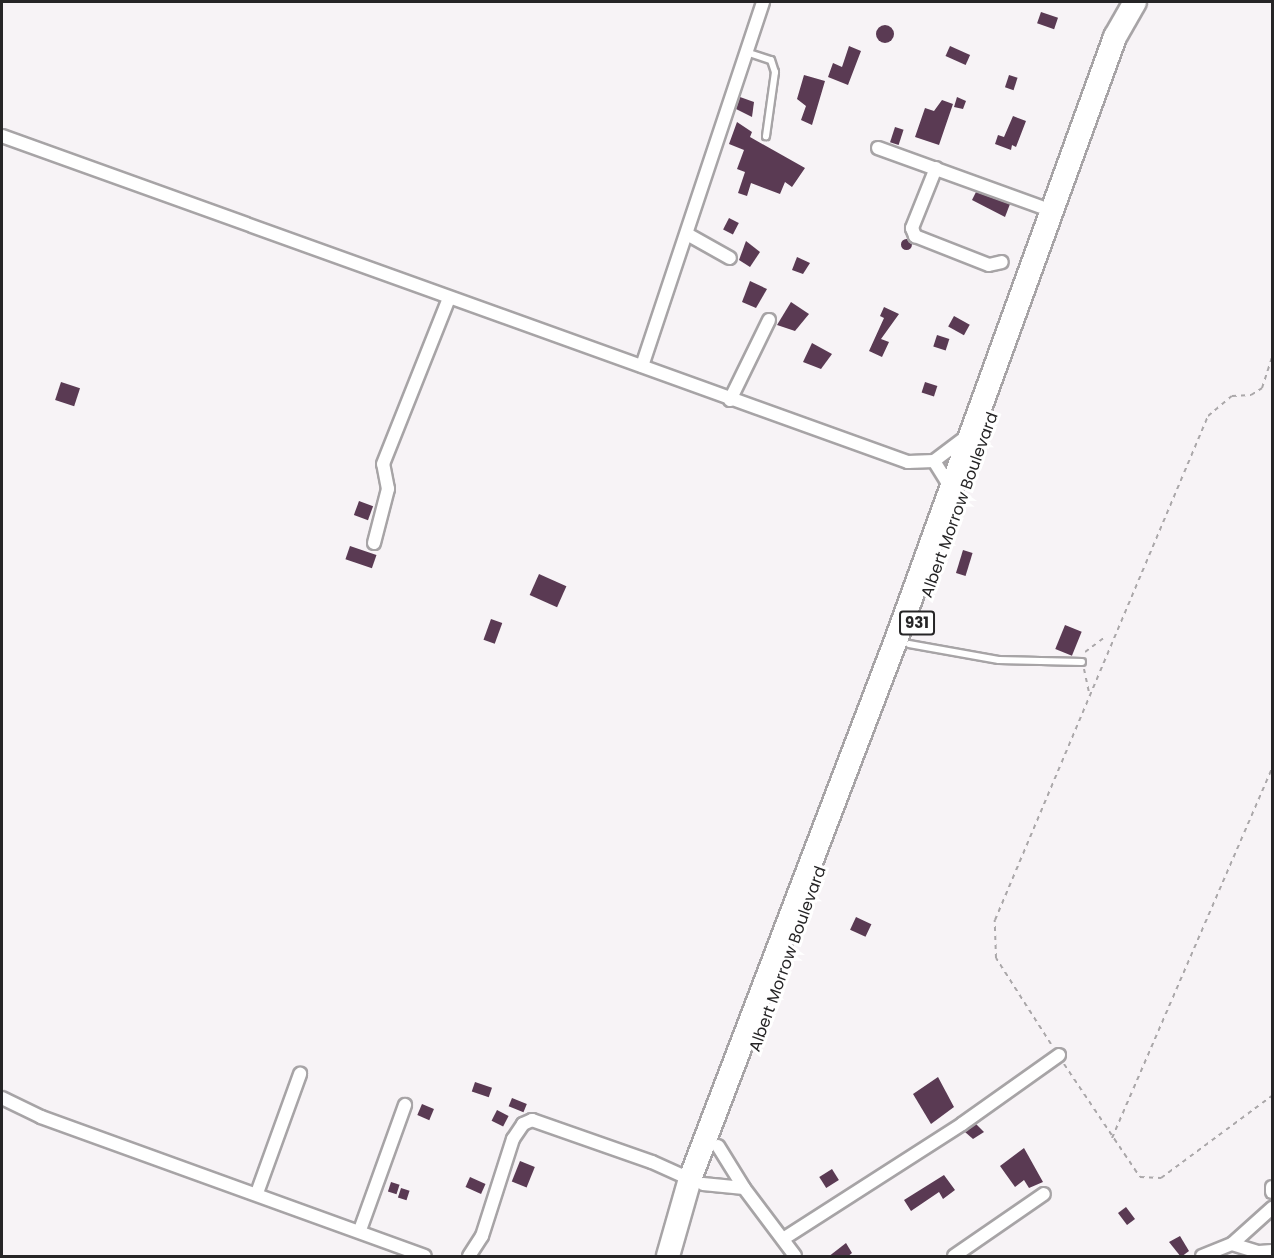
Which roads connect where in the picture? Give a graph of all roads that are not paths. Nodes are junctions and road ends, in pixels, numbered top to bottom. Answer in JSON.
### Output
{"nodes":[{"id":1,"x":763,"y":2,"type":"edge"},
{"id":2,"x":1136,"y":2,"type":"edge"},
{"id":3,"x":746,"y":52,"type":"junction"},
{"id":4,"x":2,"y":136,"type":"edge"},
{"id":5,"x":766,"y":136,"type":"dead end"},
{"id":6,"x":878,"y":148,"type":"dead end"},
{"id":7,"x":936,"y":168,"type":"junction"},
{"id":8,"x":1052,"y":211,"type":"junction"},
{"id":9,"x":687,"y":234,"type":"junction"},
{"id":10,"x":730,"y":258,"type":"dead end"},
{"id":11,"x":1002,"y":262,"type":"dead end"},
{"id":12,"x":449,"y":298,"type":"junction"},
{"id":13,"x":769,"y":320,"type":"dead end"},
{"id":14,"x":642,"y":366,"type":"junction"},
{"id":15,"x":730,"y":400,"type":"junction"},
{"id":16,"x":975,"y":425,"type":"junction"},
{"id":17,"x":934,"y":461,"type":"junction"},
{"id":18,"x":951,"y":488,"type":"junction"},
{"id":19,"x":374,"y":543,"type":"dead end"},
{"id":20,"x":909,"y":644,"type":"junction"},
{"id":21,"x":1082,"y":662,"type":"dead end"},
{"id":22,"x":1059,"y":1056,"type":"road end"},
{"id":23,"x":300,"y":1074,"type":"dead end"},
{"id":24,"x":2,"y":1098,"type":"edge"},
{"id":25,"x":405,"y":1105,"type":"dead end"},
{"id":26,"x":718,"y":1146,"type":"junction"},
{"id":27,"x":697,"y":1182,"type":"junction"},
{"id":28,"x":1272,"y":1187,"type":"edge"},
{"id":29,"x":744,"y":1188,"type":"junction"},
{"id":30,"x":1272,"y":1192,"type":"edge"},
{"id":31,"x":257,"y":1193,"type":"junction"},
{"id":32,"x":1044,"y":1194,"type":"dead end"},
{"id":33,"x":1272,"y":1208,"type":"edge"},
{"id":34,"x":360,"y":1230,"type":"junction"},
{"id":35,"x":783,"y":1239,"type":"junction"},
{"id":36,"x":1232,"y":1244,"type":"junction"},
{"id":37,"x":672,"y":1246,"type":"edge"},
{"id":38,"x":1272,"y":1251,"type":"edge"},
{"id":39,"x":425,"y":1257,"type":"edge"},
{"id":40,"x":469,"y":1257,"type":"edge"},
{"id":41,"x":795,"y":1257,"type":"edge"},
{"id":42,"x":954,"y":1257,"type":"edge"},
{"id":43,"x":1202,"y":1257,"type":"edge"}],
"edges":[{"from":1,"to":3,"type":"street"},
{"from":2,"to":8,"type":"highway","name":"Albert Morrow Boulevard","number":"931"},
{"from":2,"to":20,"type":"highway","name":"Albert Morrow Boulevard","number":"931"},
{"from":3,"to":5,"type":"lane"},
{"from":3,"to":9,"type":"street"},
{"from":4,"to":12,"type":"street"},
{"from":6,"to":7,"type":"street"},
{"from":7,"to":8,"type":"street"},
{"from":7,"to":11,"type":"street"},
{"from":8,"to":16,"type":"highway","name":"Albert Morrow Boulevard","number":"931"},
{"from":9,"to":10,"type":"street"},
{"from":9,"to":14,"type":"street"},
{"from":12,"to":14,"type":"street"},
{"from":12,"to":19,"type":"street"},
{"from":13,"to":15,"type":"street"},
{"from":14,"to":15,"type":"street"},
{"from":15,"to":17,"type":"street"},
{"from":16,"to":17,"type":"street"},
{"from":16,"to":18,"type":"highway","name":"Albert Morrow Boulevard","number":"931"},
{"from":17,"to":18,"type":"street"},
{"from":18,"to":27,"type":"highway","name":"Albert Morrow Boulevard","number":"931"},
{"from":20,"to":21,"type":"lane"},
{"from":20,"to":26,"type":"highway","name":"Albert Morrow Boulevard","number":"931"},
{"from":22,"to":35,"type":"street"},
{"from":23,"to":31,"type":"street"},
{"from":24,"to":31,"type":"street"},
{"from":25,"to":34,"type":"street"},
{"from":26,"to":27,"type":"highway","name":"Albert Morrow Boulevard","number":"931"},
{"from":26,"to":29,"type":"street"},
{"from":27,"to":29,"type":"street"},
{"from":27,"to":37,"type":"highway","name":"Albert Morrow Boulevard","number":"931"},
{"from":27,"to":40,"type":"street"},
{"from":28,"to":30,"type":"street"},
{"from":29,"to":35,"type":"street"},
{"from":31,"to":34,"type":"street"},
{"from":32,"to":42,"type":"street"},
{"from":33,"to":36,"type":"street"},
{"from":34,"to":39,"type":"street"},
{"from":35,"to":41,"type":"street"},
{"from":36,"to":38,"type":"street"},
{"from":36,"to":43,"type":"street"}]}
